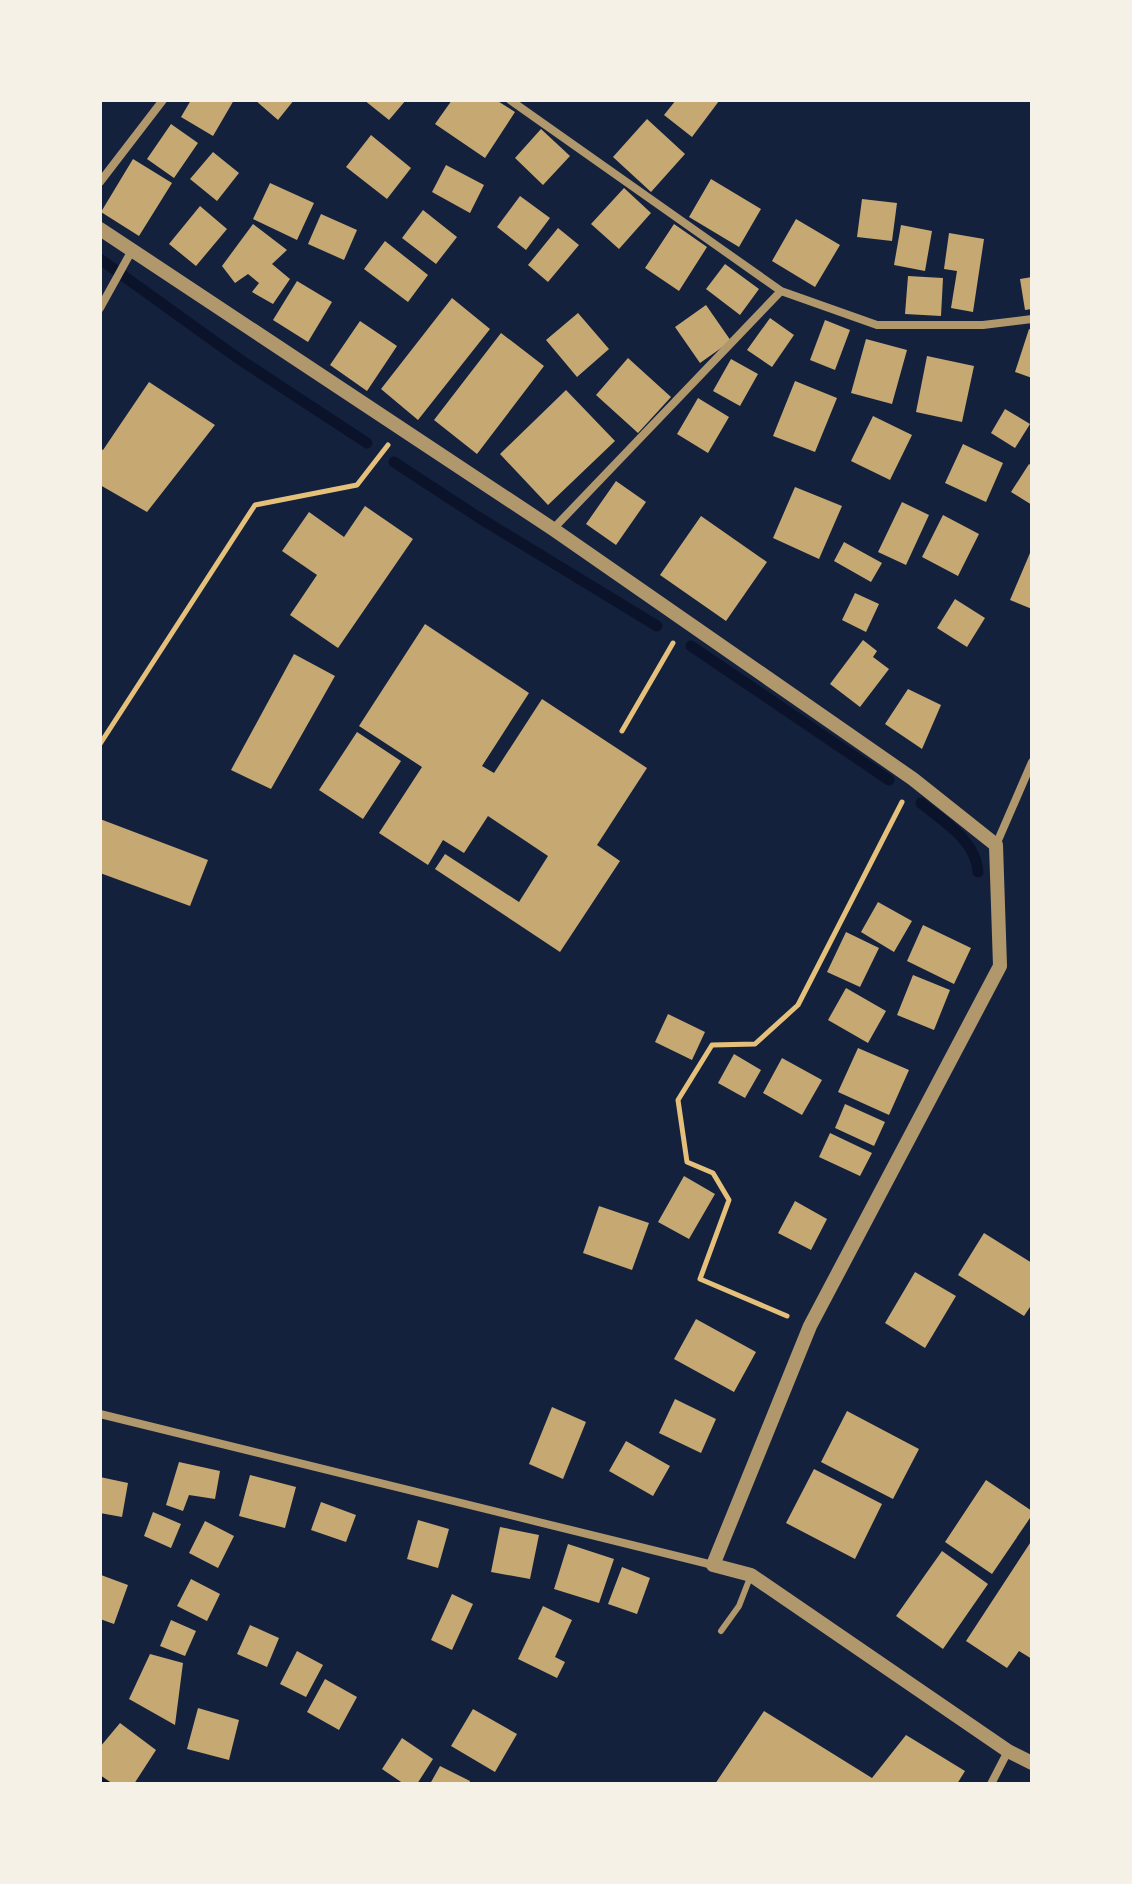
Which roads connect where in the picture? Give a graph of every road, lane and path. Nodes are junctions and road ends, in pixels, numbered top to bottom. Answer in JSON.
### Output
{"nodes":[{"id":1,"x":163,"y":100,"type":"edge"},
{"id":2,"x":510,"y":100,"type":"edge"},
{"id":3,"x":100,"y":182,"type":"edge"},
{"id":4,"x":100,"y":229,"type":"edge"},
{"id":5,"x":131,"y":252,"type":"junction"},
{"id":6,"x":781,"y":291,"type":"junction"},
{"id":7,"x":100,"y":308,"type":"edge"},
{"id":8,"x":1032,"y":319,"type":"edge"},
{"id":9,"x":399,"y":428,"type":"junction"},
{"id":10,"x":553,"y":529,"type":"junction"},
{"id":11,"x":685,"y":621,"type":"junction"},
{"id":12,"x":622,"y":731,"type":"dead end"},
{"id":13,"x":100,"y":744,"type":"edge"},
{"id":14,"x":1032,"y":762,"type":"edge"},
{"id":15,"x":913,"y":779,"type":"junction"},
{"id":16,"x":996,"y":845,"type":"junction"},
{"id":17,"x":810,"y":1326,"type":"junction"},
{"id":18,"x":100,"y":1414,"type":"edge"},
{"id":19,"x":713,"y":1565,"type":"junction"},
{"id":20,"x":751,"y":1575,"type":"junction"},
{"id":21,"x":721,"y":1631,"type":"dead end"},
{"id":22,"x":1008,"y":1751,"type":"junction"},
{"id":23,"x":1032,"y":1763,"type":"edge"},
{"id":24,"x":991,"y":1784,"type":"edge"}],
"edges":[{"from":1,"to":3,"type":"street"},
{"from":2,"to":6,"type":"street"},
{"from":4,"to":5,"type":"street"},
{"from":5,"to":7,"type":"street"},
{"from":5,"to":9,"type":"street"},
{"from":6,"to":8,"type":"street"},
{"from":6,"to":10,"type":"street"},
{"from":9,"to":10,"type":"street"},
{"from":9,"to":13,"type":"path"},
{"from":10,"to":11,"type":"street"},
{"from":11,"to":12,"type":"path"},
{"from":11,"to":15,"type":"street"},
{"from":14,"to":16,"type":"street"},
{"from":15,"to":16,"type":"street"},
{"from":15,"to":17,"type":"path"},
{"from":16,"to":17,"type":"street"},
{"from":17,"to":19,"type":"street"},
{"from":18,"to":19,"type":"street"},
{"from":19,"to":20,"type":"street"},
{"from":20,"to":21,"type":"lane"},
{"from":20,"to":22,"type":"street"},
{"from":22,"to":23,"type":"street"},
{"from":22,"to":24,"type":"street"}]}
